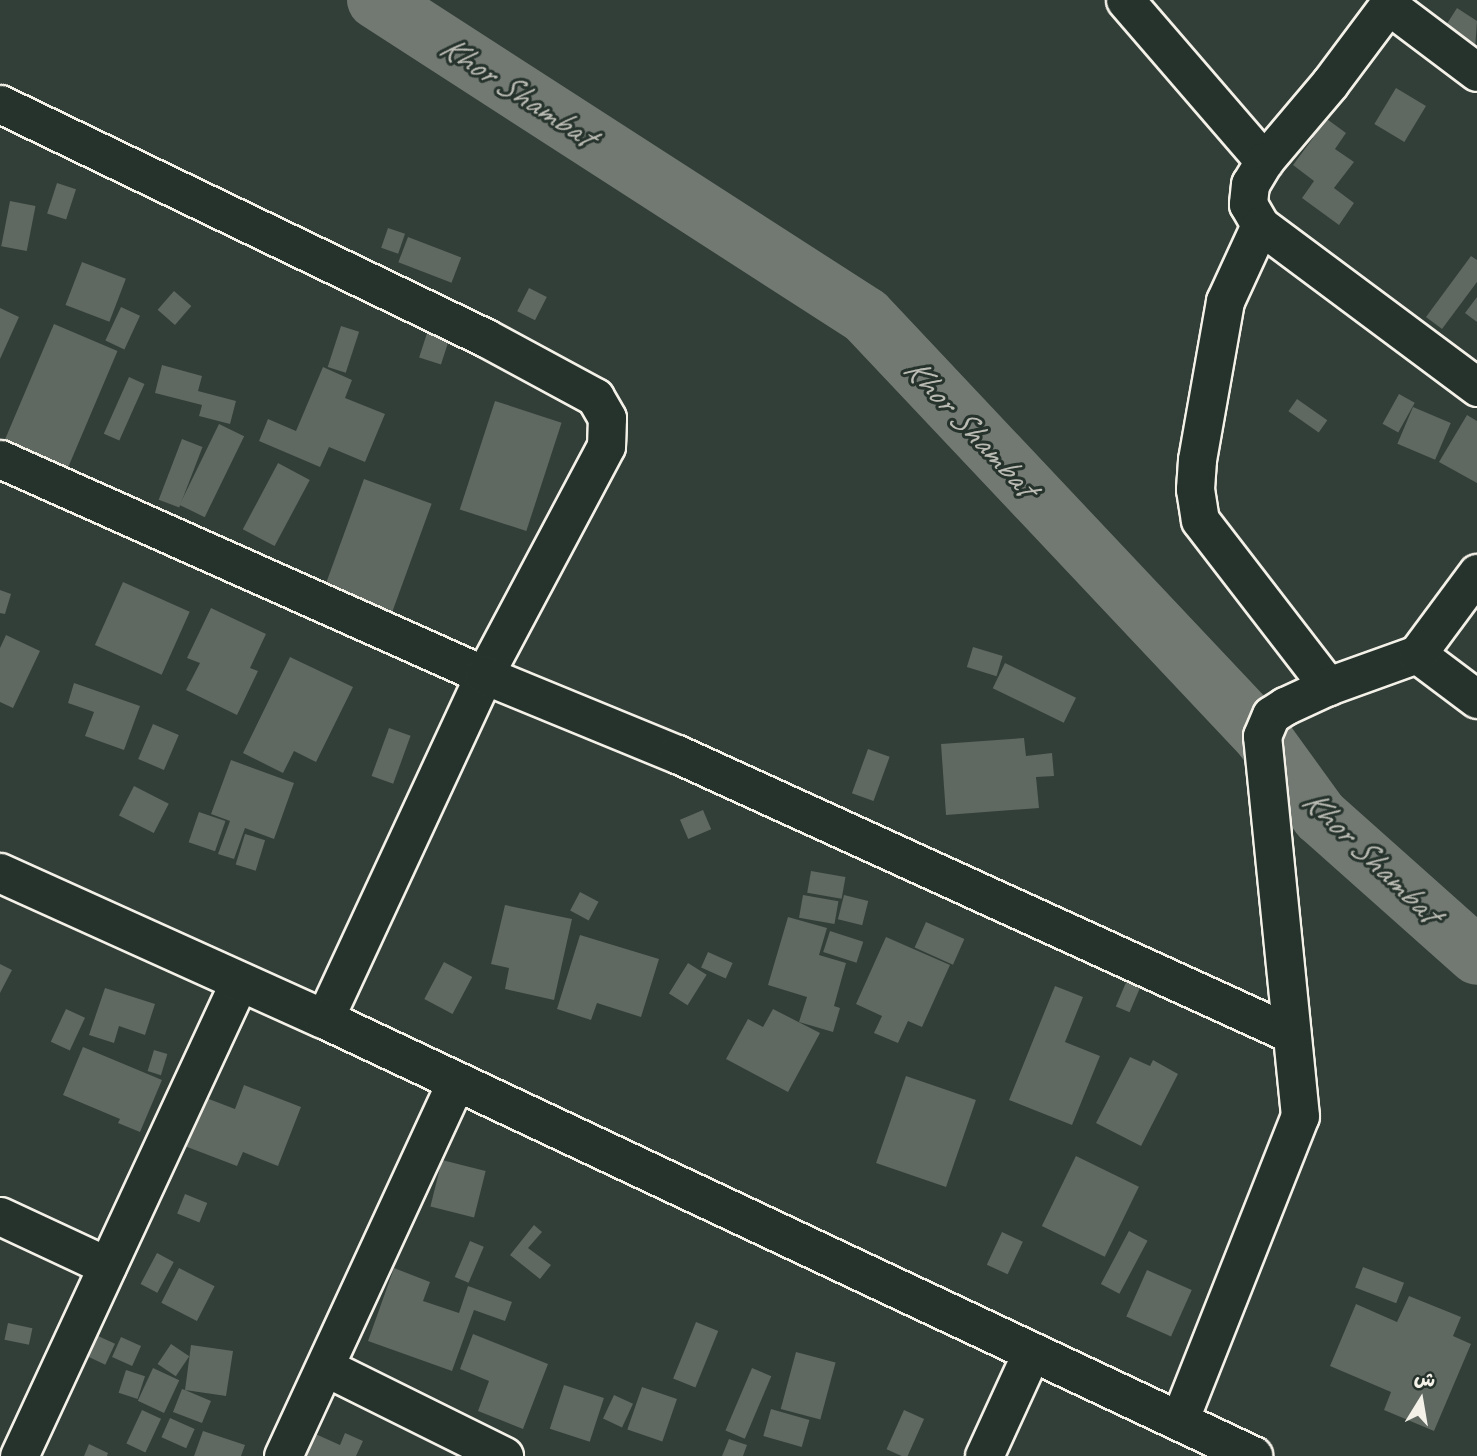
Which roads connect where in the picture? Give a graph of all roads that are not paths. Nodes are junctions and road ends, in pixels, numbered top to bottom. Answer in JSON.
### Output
{"nodes":[{"id":1,"x":1125,"y":0,"type":"edge"},
{"id":2,"x":1390,"y":2,"type":"edge"},
{"id":3,"x":1477,"y":72,"type":"edge"},
{"id":4,"x":0,"y":104,"type":"edge"},
{"id":5,"x":1264,"y":161,"type":"junction"},
{"id":6,"x":1260,"y":225,"type":"junction"},
{"id":7,"x":1477,"y":387,"type":"edge"},
{"id":8,"x":0,"y":459,"type":"edge"},
{"id":9,"x":1477,"y":573,"type":"edge"},
{"id":10,"x":1418,"y":654,"type":"junction"},
{"id":11,"x":484,"y":675,"type":"junction"},
{"id":12,"x":1328,"y":685,"type":"junction"},
{"id":13,"x":1477,"y":699,"type":"edge"},
{"id":14,"x":0,"y":873,"type":"edge"},
{"id":15,"x":239,"y":982,"type":"junction"},
{"id":16,"x":324,"y":1019,"type":"junction"},
{"id":17,"x":1291,"y":1034,"type":"junction"},
{"id":18,"x":456,"y":1081,"type":"junction"},
{"id":19,"x":0,"y":1216,"type":"edge"},
{"id":20,"x":107,"y":1266,"type":"junction"},
{"id":21,"x":1032,"y":1351,"type":"junction"},
{"id":22,"x":325,"y":1367,"type":"junction"},
{"id":23,"x":1179,"y":1421,"type":"junction"},
{"id":24,"x":19,"y":1456,"type":"edge"},
{"id":25,"x":283,"y":1456,"type":"edge"},
{"id":26,"x":505,"y":1456,"type":"edge"},
{"id":27,"x":984,"y":1456,"type":"edge"},
{"id":28,"x":1253,"y":1456,"type":"edge"}],
"edges":[{"from":1,"to":5,"type":"street"},
{"from":2,"to":3,"type":"street"},
{"from":2,"to":5,"type":"street"},
{"from":4,"to":11,"type":"street"},
{"from":5,"to":6,"type":"street"},
{"from":6,"to":7,"type":"street"},
{"from":6,"to":12,"type":"street"},
{"from":8,"to":11,"type":"street"},
{"from":9,"to":10,"type":"street"},
{"from":10,"to":12,"type":"street"},
{"from":10,"to":13,"type":"street"},
{"from":11,"to":16,"type":"street"},
{"from":11,"to":17,"type":"street"},
{"from":12,"to":17,"type":"street"},
{"from":14,"to":15,"type":"street"},
{"from":15,"to":16,"type":"street"},
{"from":15,"to":20,"type":"street"},
{"from":16,"to":18,"type":"street"},
{"from":17,"to":23,"type":"street"},
{"from":18,"to":21,"type":"street"},
{"from":18,"to":22,"type":"street"},
{"from":19,"to":20,"type":"street"},
{"from":20,"to":24,"type":"street"},
{"from":21,"to":23,"type":"street"},
{"from":21,"to":27,"type":"street"},
{"from":22,"to":25,"type":"street"},
{"from":22,"to":26,"type":"street"},
{"from":23,"to":28,"type":"street"}]}
